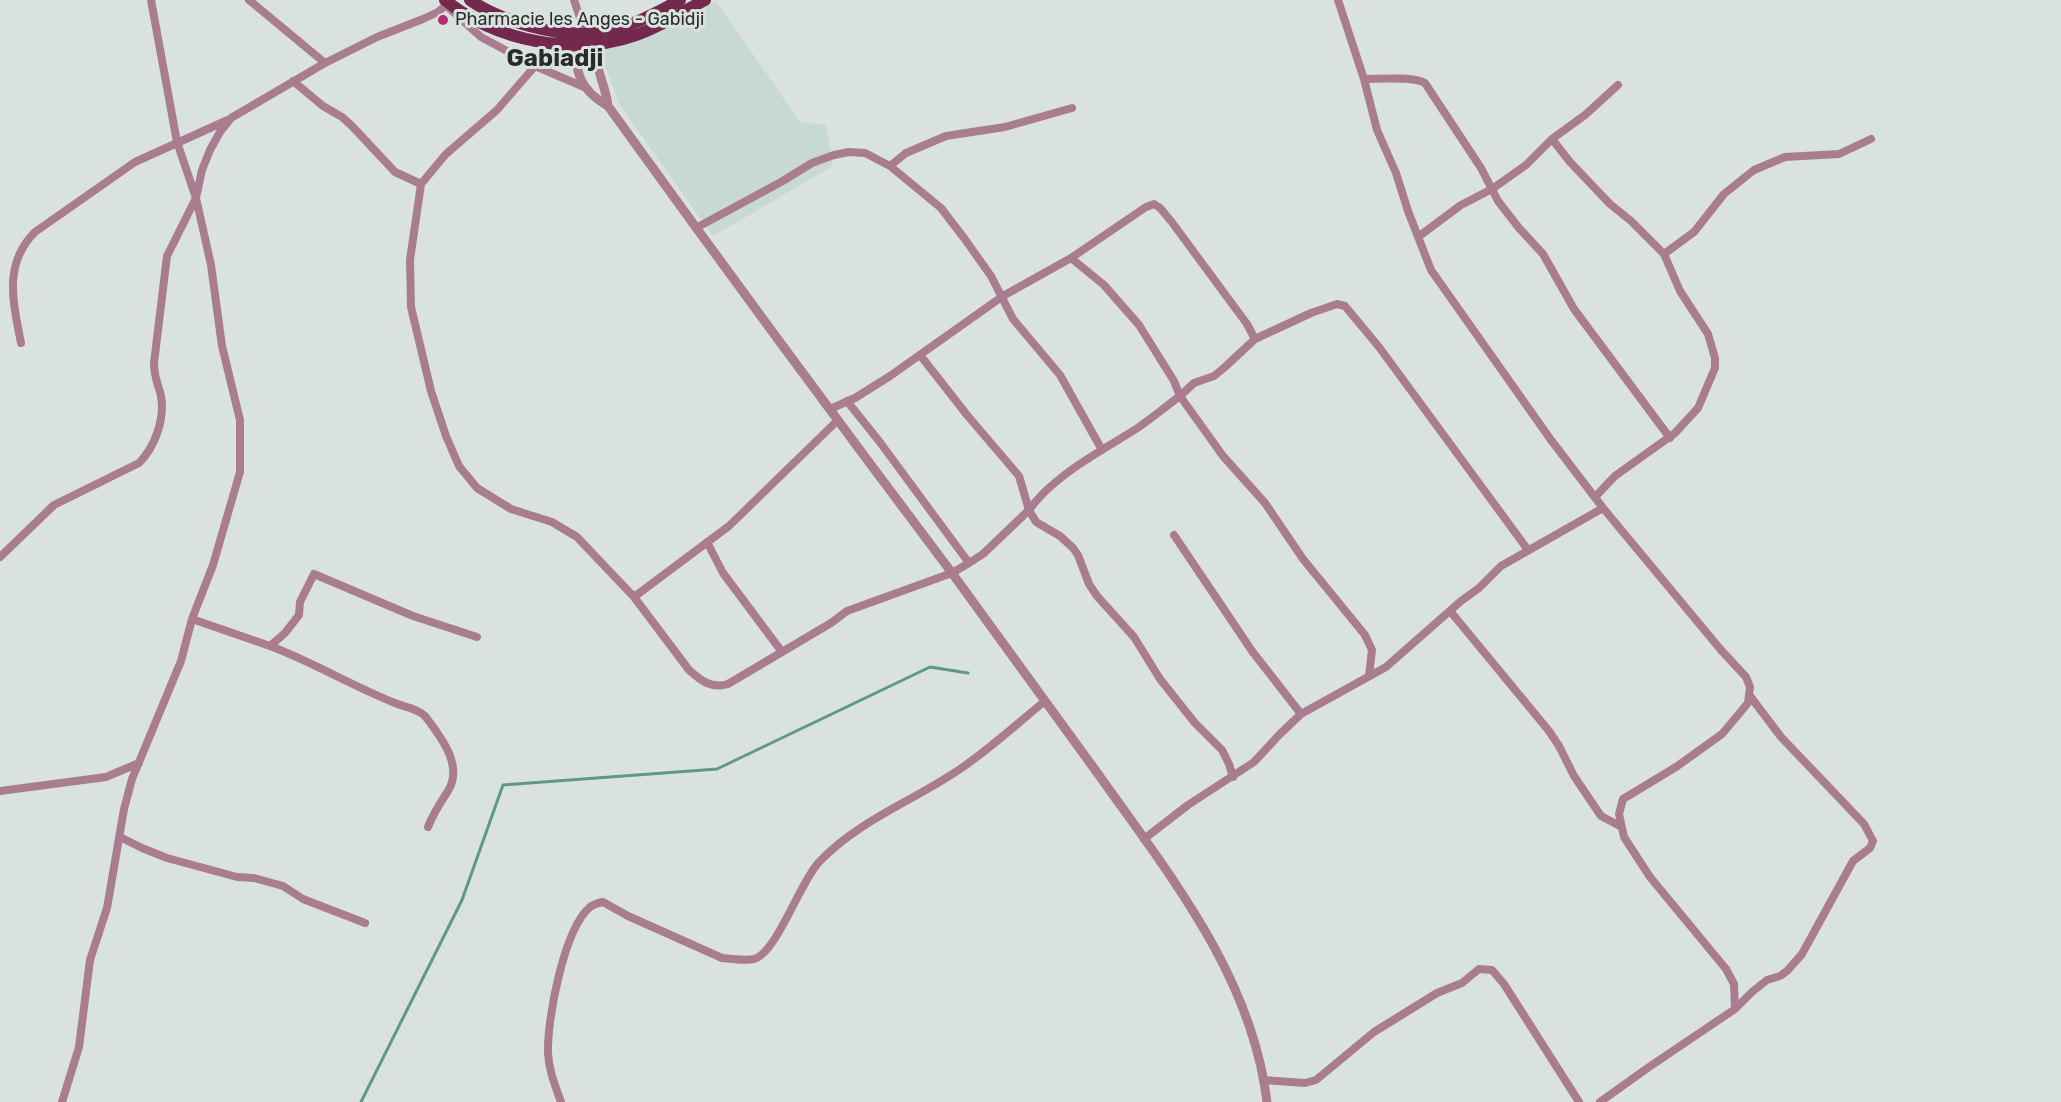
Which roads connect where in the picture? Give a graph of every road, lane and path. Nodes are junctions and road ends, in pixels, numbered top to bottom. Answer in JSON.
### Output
{"nodes":[{"id":1,"x":151,"y":0,"type":"edge"},
{"id":2,"x":249,"y":0,"type":"edge"},
{"id":3,"x":470,"y":0,"type":"edge"},
{"id":4,"x":574,"y":0,"type":"edge"},
{"id":5,"x":680,"y":0,"type":"edge"},
{"id":6,"x":705,"y":0,"type":"edge"},
{"id":7,"x":1338,"y":0,"type":"edge"},
{"id":8,"x":448,"y":2,"type":"edge"},
{"id":9,"x":585,"y":37,"type":"junction"},
{"id":10,"x":325,"y":63,"type":"junction"},
{"id":11,"x":535,"y":66,"type":"junction"},
{"id":12,"x":1364,"y":78,"type":"junction"},
{"id":13,"x":293,"y":81,"type":"junction"},
{"id":14,"x":1618,"y":85,"type":"dead end"},
{"id":15,"x":584,"y":87,"type":"junction"},
{"id":16,"x":608,"y":106,"type":"junction"},
{"id":17,"x":1072,"y":108,"type":"dead end"},
{"id":18,"x":231,"y":118,"type":"junction"},
{"id":19,"x":1552,"y":139,"type":"junction"},
{"id":20,"x":1871,"y":139,"type":"dead end"},
{"id":21,"x":177,"y":142,"type":"junction"},
{"id":22,"x":890,"y":166,"type":"junction"},
{"id":23,"x":421,"y":184,"type":"junction"},
{"id":24,"x":1492,"y":189,"type":"junction"},
{"id":25,"x":196,"y":198,"type":"junction"},
{"id":26,"x":696,"y":228,"type":"junction"},
{"id":27,"x":1418,"y":237,"type":"junction"},
{"id":28,"x":1664,"y":254,"type":"junction"},
{"id":29,"x":1071,"y":258,"type":"junction"},
{"id":30,"x":1002,"y":297,"type":"junction"},
{"id":31,"x":1255,"y":339,"type":"junction"},
{"id":32,"x":21,"y":343,"type":"dead end"},
{"id":33,"x":921,"y":355,"type":"junction"},
{"id":34,"x":1180,"y":396,"type":"junction"},
{"id":35,"x":847,"y":401,"type":"junction"},
{"id":36,"x":830,"y":409,"type":"junction"},
{"id":37,"x":838,"y":420,"type":"junction"},
{"id":38,"x":1670,"y":438,"type":"junction"},
{"id":39,"x":1102,"y":450,"type":"junction"},
{"id":40,"x":1595,"y":497,"type":"junction"},
{"id":41,"x":1603,"y":508,"type":"junction"},
{"id":42,"x":1029,"y":510,"type":"junction"},
{"id":43,"x":1174,"y":535,"type":"dead end"},
{"id":44,"x":707,"y":542,"type":"junction"},
{"id":45,"x":1528,"y":550,"type":"junction"},
{"id":46,"x":0,"y":557,"type":"edge"},
{"id":47,"x":969,"y":563,"type":"junction"},
{"id":48,"x":952,"y":573,"type":"junction"},
{"id":49,"x":634,"y":597,"type":"junction"},
{"id":50,"x":1450,"y":612,"type":"junction"},
{"id":51,"x":192,"y":619,"type":"junction"},
{"id":52,"x":477,"y":637,"type":"dead end"},
{"id":53,"x":270,"y":646,"type":"junction"},
{"id":54,"x":782,"y":652,"type":"junction"},
{"id":55,"x":1369,"y":676,"type":"junction"},
{"id":56,"x":1750,"y":696,"type":"junction"},
{"id":57,"x":1046,"y":701,"type":"junction"},
{"id":58,"x":1301,"y":714,"type":"junction"},
{"id":59,"x":139,"y":763,"type":"junction"},
{"id":60,"x":1233,"y":777,"type":"junction"},
{"id":61,"x":0,"y":791,"type":"edge"},
{"id":62,"x":1620,"y":826,"type":"junction"},
{"id":63,"x":428,"y":827,"type":"dead end"},
{"id":64,"x":120,"y":837,"type":"junction"},
{"id":65,"x":1144,"y":839,"type":"junction"},
{"id":66,"x":365,"y":923,"type":"dead end"},
{"id":67,"x":1735,"y":1009,"type":"junction"},
{"id":68,"x":1263,"y":1080,"type":"junction"},
{"id":69,"x":62,"y":1102,"type":"edge"},
{"id":70,"x":561,"y":1102,"type":"edge"},
{"id":71,"x":1266,"y":1102,"type":"edge"},
{"id":72,"x":1579,"y":1102,"type":"edge"},
{"id":73,"x":1600,"y":1102,"type":"edge"}],
"edges":[{"from":1,"to":21,"type":"street"},
{"from":2,"to":10,"type":"street"},
{"from":3,"to":9,"type":"main road"},
{"from":4,"to":9,"type":"street"},
{"from":5,"to":9,"type":"main road"},
{"from":6,"to":9,"type":"main road"},
{"from":7,"to":12,"type":"street"},
{"from":8,"to":9,"type":"main road"},
{"from":8,"to":10,"type":"street"},
{"from":8,"to":11,"type":"street"},
{"from":9,"to":15,"type":"street"},
{"from":9,"to":16,"type":"street"},
{"from":10,"to":13,"type":"street"},
{"from":11,"to":15,"type":"street"},
{"from":11,"to":23,"type":"street"},
{"from":12,"to":24,"type":"street"},
{"from":12,"to":27,"type":"street"},
{"from":13,"to":18,"type":"street"},
{"from":13,"to":23,"type":"street"},
{"from":14,"to":19,"type":"street"},
{"from":15,"to":16,"type":"street"},
{"from":16,"to":26,"type":"street"},
{"from":17,"to":22,"type":"street"},
{"from":18,"to":21,"type":"street"},
{"from":18,"to":25,"type":"street"},
{"from":19,"to":24,"type":"street"},
{"from":19,"to":28,"type":"street"},
{"from":20,"to":28,"type":"street"},
{"from":21,"to":25,"type":"street"},
{"from":21,"to":32,"type":"street"},
{"from":22,"to":26,"type":"street"},
{"from":22,"to":30,"type":"street"},
{"from":23,"to":49,"type":"street"},
{"from":24,"to":27,"type":"street"},
{"from":24,"to":38,"type":"street"},
{"from":25,"to":46,"type":"street"},
{"from":25,"to":51,"type":"street"},
{"from":26,"to":36,"type":"street"},
{"from":27,"to":40,"type":"street"},
{"from":28,"to":38,"type":"street"},
{"from":29,"to":30,"type":"street"},
{"from":29,"to":31,"type":"street"},
{"from":29,"to":34,"type":"street"},
{"from":30,"to":33,"type":"street"},
{"from":30,"to":39,"type":"street"},
{"from":31,"to":34,"type":"street"},
{"from":31,"to":45,"type":"street"},
{"from":33,"to":35,"type":"street"},
{"from":33,"to":42,"type":"street"},
{"from":34,"to":39,"type":"street"},
{"from":34,"to":55,"type":"street"},
{"from":35,"to":36,"type":"street"},
{"from":35,"to":47,"type":"street"},
{"from":36,"to":37,"type":"street"},
{"from":37,"to":44,"type":"street"},
{"from":37,"to":48,"type":"street"},
{"from":38,"to":40,"type":"street"},
{"from":39,"to":42,"type":"street"},
{"from":40,"to":41,"type":"street"},
{"from":41,"to":45,"type":"street"},
{"from":41,"to":56,"type":"street"},
{"from":42,"to":47,"type":"street"},
{"from":42,"to":60,"type":"street"},
{"from":43,"to":58,"type":"street"},
{"from":44,"to":49,"type":"street"},
{"from":44,"to":54,"type":"street"},
{"from":45,"to":50,"type":"street"},
{"from":47,"to":48,"type":"street"},
{"from":48,"to":54,"type":"street"},
{"from":48,"to":57,"type":"street"},
{"from":49,"to":54,"type":"street"},
{"from":50,"to":55,"type":"street"},
{"from":50,"to":62,"type":"street"},
{"from":51,"to":53,"type":"street"},
{"from":51,"to":59,"type":"street"},
{"from":52,"to":53,"type":"street"},
{"from":53,"to":63,"type":"street"},
{"from":55,"to":58,"type":"street"},
{"from":56,"to":62,"type":"street"},
{"from":56,"to":67,"type":"street"},
{"from":57,"to":65,"type":"street"},
{"from":57,"to":70,"type":"street"},
{"from":58,"to":60,"type":"street"},
{"from":59,"to":61,"type":"street"},
{"from":59,"to":64,"type":"street"},
{"from":60,"to":65,"type":"street"},
{"from":62,"to":67,"type":"street"},
{"from":64,"to":66,"type":"street"},
{"from":64,"to":69,"type":"street"},
{"from":65,"to":68,"type":"street"},
{"from":67,"to":73,"type":"street"},
{"from":68,"to":71,"type":"street"},
{"from":68,"to":72,"type":"street"}]}
